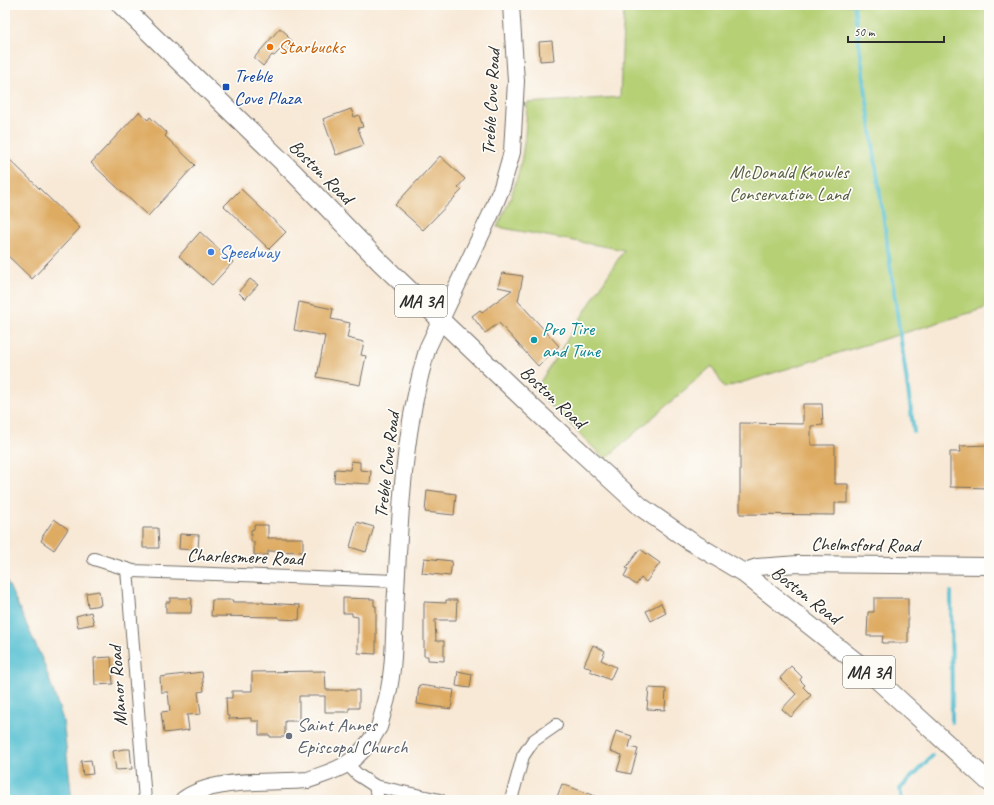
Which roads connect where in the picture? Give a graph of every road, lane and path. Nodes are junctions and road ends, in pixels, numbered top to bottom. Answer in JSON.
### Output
{"nodes":[{"id":1,"x":121,"y":5,"type":"edge"},
{"id":2,"x":511,"y":5,"type":"edge"},
{"id":3,"x":441,"y":320,"type":"junction"},
{"id":4,"x":94,"y":559,"type":"dead end"},
{"id":5,"x":989,"y":566,"type":"edge"},
{"id":6,"x":127,"y":569,"type":"junction"},
{"id":7,"x":742,"y":572,"type":"junction"},
{"id":8,"x":396,"y":581,"type":"junction"},
{"id":9,"x":556,"y":725,"type":"dead end"},
{"id":10,"x":347,"y":764,"type":"junction"},
{"id":11,"x":988,"y":779,"type":"edge"},
{"id":12,"x":375,"y":786,"type":"junction"},
{"id":13,"x":145,"y":800,"type":"edge"},
{"id":14,"x":183,"y":800,"type":"edge"},
{"id":15,"x":378,"y":800,"type":"edge"},
{"id":16,"x":440,"y":800,"type":"edge"},
{"id":17,"x":511,"y":800,"type":"edge"}],
"edges":[{"from":1,"to":3,"type":"main road","name":"Boston Road","number":"MA 3A"},
{"from":2,"to":3,"type":"street","name":"Treble Cove Road"},
{"from":3,"to":7,"type":"main road","name":"Boston Road","number":"MA 3A"},
{"from":3,"to":8,"type":"street","name":"Treble Cove Road"},
{"from":4,"to":6,"type":"street","name":"Charlesmere Road"},
{"from":5,"to":7,"type":"street","name":"Chelmsford Road"},
{"from":6,"to":8,"type":"street","name":"Charlesmere Road"},
{"from":6,"to":13,"type":"street","name":"Manor Road"},
{"from":7,"to":11,"type":"main road","name":"Boston Road","number":"MA 3A"},
{"from":8,"to":10,"type":"street","name":"Treble Cove Road"},
{"from":9,"to":17,"type":"street"},
{"from":10,"to":12,"type":"street"},
{"from":10,"to":14,"type":"street","name":"Treble Cove Road"},
{"from":12,"to":15,"type":"street"},
{"from":12,"to":16,"type":"street"}]}
